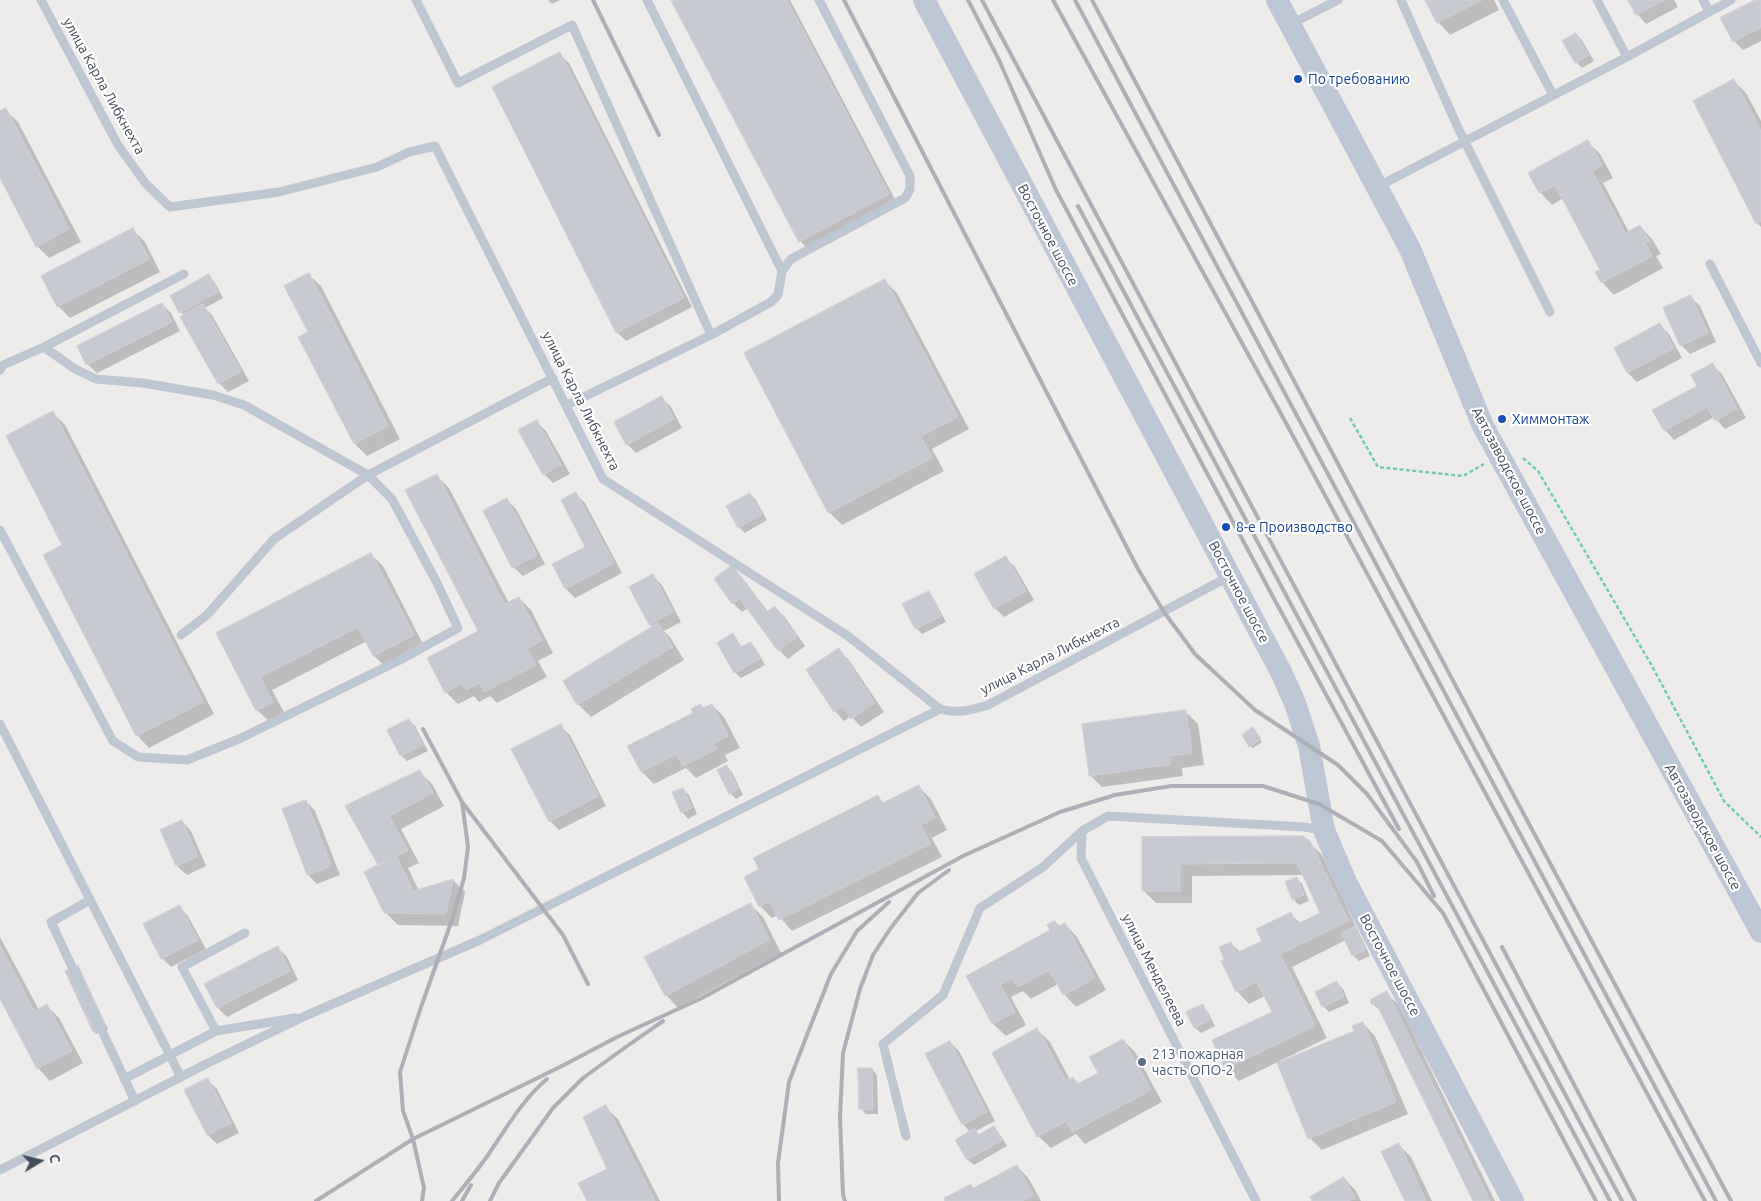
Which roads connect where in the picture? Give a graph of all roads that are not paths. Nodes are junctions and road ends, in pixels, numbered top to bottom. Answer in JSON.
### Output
{"nodes":[{"id":1,"x":41,"y":0,"type":"edge"},
{"id":2,"x":416,"y":0,"type":"edge"},
{"id":3,"x":647,"y":0,"type":"edge"},
{"id":4,"x":819,"y":0,"type":"edge"},
{"id":5,"x":924,"y":0,"type":"edge"},
{"id":6,"x":1277,"y":0,"type":"edge"},
{"id":7,"x":1338,"y":0,"type":"edge"},
{"id":8,"x":1402,"y":0,"type":"edge"},
{"id":9,"x":1504,"y":0,"type":"edge"},
{"id":10,"x":1597,"y":0,"type":"edge"},
{"id":11,"x":1703,"y":0,"type":"edge"},
{"id":12,"x":1731,"y":0,"type":"edge"},
{"id":13,"x":1709,"y":12,"type":"junction"},
{"id":14,"x":1290,"y":25,"type":"junction"},
{"id":15,"x":1626,"y":57,"type":"junction"},
{"id":16,"x":1553,"y":95,"type":"junction"},
{"id":17,"x":1464,"y":141,"type":"junction"},
{"id":18,"x":1377,"y":187,"type":"junction"},
{"id":19,"x":1710,"y":264,"type":"dead end"},
{"id":20,"x":782,"y":271,"type":"junction"},
{"id":21,"x":184,"y":274,"type":"dead end"},
{"id":22,"x":1550,"y":312,"type":"dead end"},
{"id":23,"x":711,"y":335,"type":"junction"},
{"id":24,"x":44,"y":347,"type":"junction"},
{"id":25,"x":1761,"y":363,"type":"edge"},
{"id":26,"x":0,"y":370,"type":"edge"},
{"id":27,"x":554,"y":378,"type":"junction"},
{"id":28,"x":567,"y":405,"type":"junction"},
{"id":29,"x":368,"y":475,"type":"junction"},
{"id":30,"x":0,"y":530,"type":"edge"},
{"id":31,"x":1230,"y":576,"type":"junction"},
{"id":32,"x":181,"y":635,"type":"dead end"},
{"id":33,"x":940,"y":709,"type":"junction"},
{"id":34,"x":0,"y":724,"type":"edge"},
{"id":35,"x":1324,"y":830,"type":"junction"},
{"id":36,"x":1082,"y":831,"type":"junction"},
{"id":37,"x":90,"y":900,"type":"junction"},
{"id":38,"x":1761,"y":932,"type":"edge"},
{"id":39,"x":245,"y":933,"type":"dead end"},
{"id":40,"x":305,"y":1016,"type":"junction"},
{"id":41,"x":216,"y":1031,"type":"junction"},
{"id":42,"x":170,"y":1055,"type":"junction"},
{"id":43,"x":181,"y":1077,"type":"junction"},
{"id":44,"x":124,"y":1079,"type":"junction"},
{"id":45,"x":135,"y":1100,"type":"junction"},
{"id":46,"x":906,"y":1136,"type":"dead end"},
{"id":47,"x":0,"y":1170,"type":"edge"},
{"id":48,"x":1256,"y":1201,"type":"edge"},
{"id":49,"x":1513,"y":1201,"type":"edge"}],
"edges":[{"from":1,"to":27,"type":"lane","name":"улица Карла Либкнехта"},
{"from":2,"to":23,"type":"lane"},
{"from":3,"to":20,"type":"lane"},
{"from":4,"to":20,"type":"lane"},
{"from":5,"to":31,"type":"street","name":"Восточное шоссе"},
{"from":6,"to":14,"type":"street","name":"Автозаводское шоссе"},
{"from":7,"to":14,"type":"lane"},
{"from":8,"to":17,"type":"lane"},
{"from":9,"to":16,"type":"lane"},
{"from":10,"to":15,"type":"lane"},
{"from":11,"to":13,"type":"lane"},
{"from":12,"to":13,"type":"lane"},
{"from":13,"to":15,"type":"lane"},
{"from":14,"to":18,"type":"street","name":"Автозаводское шоссе"},
{"from":15,"to":16,"type":"lane"},
{"from":16,"to":17,"type":"lane"},
{"from":17,"to":18,"type":"lane"},
{"from":17,"to":22,"type":"lane"},
{"from":18,"to":38,"type":"street","name":"Автозаводское шоссе"},
{"from":19,"to":25,"type":"lane"},
{"from":20,"to":23,"type":"lane"},
{"from":21,"to":24,"type":"lane"},
{"from":23,"to":28,"type":"lane"},
{"from":24,"to":26,"type":"lane"},
{"from":24,"to":29,"type":"lane"},
{"from":27,"to":28,"type":"lane","name":"улица Карла Либкнехта"},
{"from":27,"to":29,"type":"lane"},
{"from":28,"to":33,"type":"lane","name":"улица Карла Либкнехта"},
{"from":29,"to":30,"type":"lane"},
{"from":29,"to":32,"type":"lane"},
{"from":31,"to":33,"type":"lane","name":"улица Карла Либкнехта"},
{"from":31,"to":35,"type":"street","name":"Восточное шоссе"},
{"from":33,"to":40,"type":"lane"},
{"from":34,"to":37,"type":"lane"},
{"from":35,"to":36,"type":"lane"},
{"from":35,"to":49,"type":"street","name":"Восточное шоссе"},
{"from":36,"to":46,"type":"lane"},
{"from":36,"to":48,"type":"lane","name":"улица Менделеева"},
{"from":37,"to":42,"type":"lane"},
{"from":37,"to":44,"type":"lane"},
{"from":39,"to":41,"type":"lane"},
{"from":40,"to":41,"type":"lane"},
{"from":40,"to":43,"type":"lane"},
{"from":41,"to":42,"type":"lane"},
{"from":42,"to":43,"type":"lane"},
{"from":42,"to":44,"type":"lane"},
{"from":43,"to":45,"type":"lane"},
{"from":44,"to":45,"type":"lane"},
{"from":45,"to":47,"type":"lane"}]}
